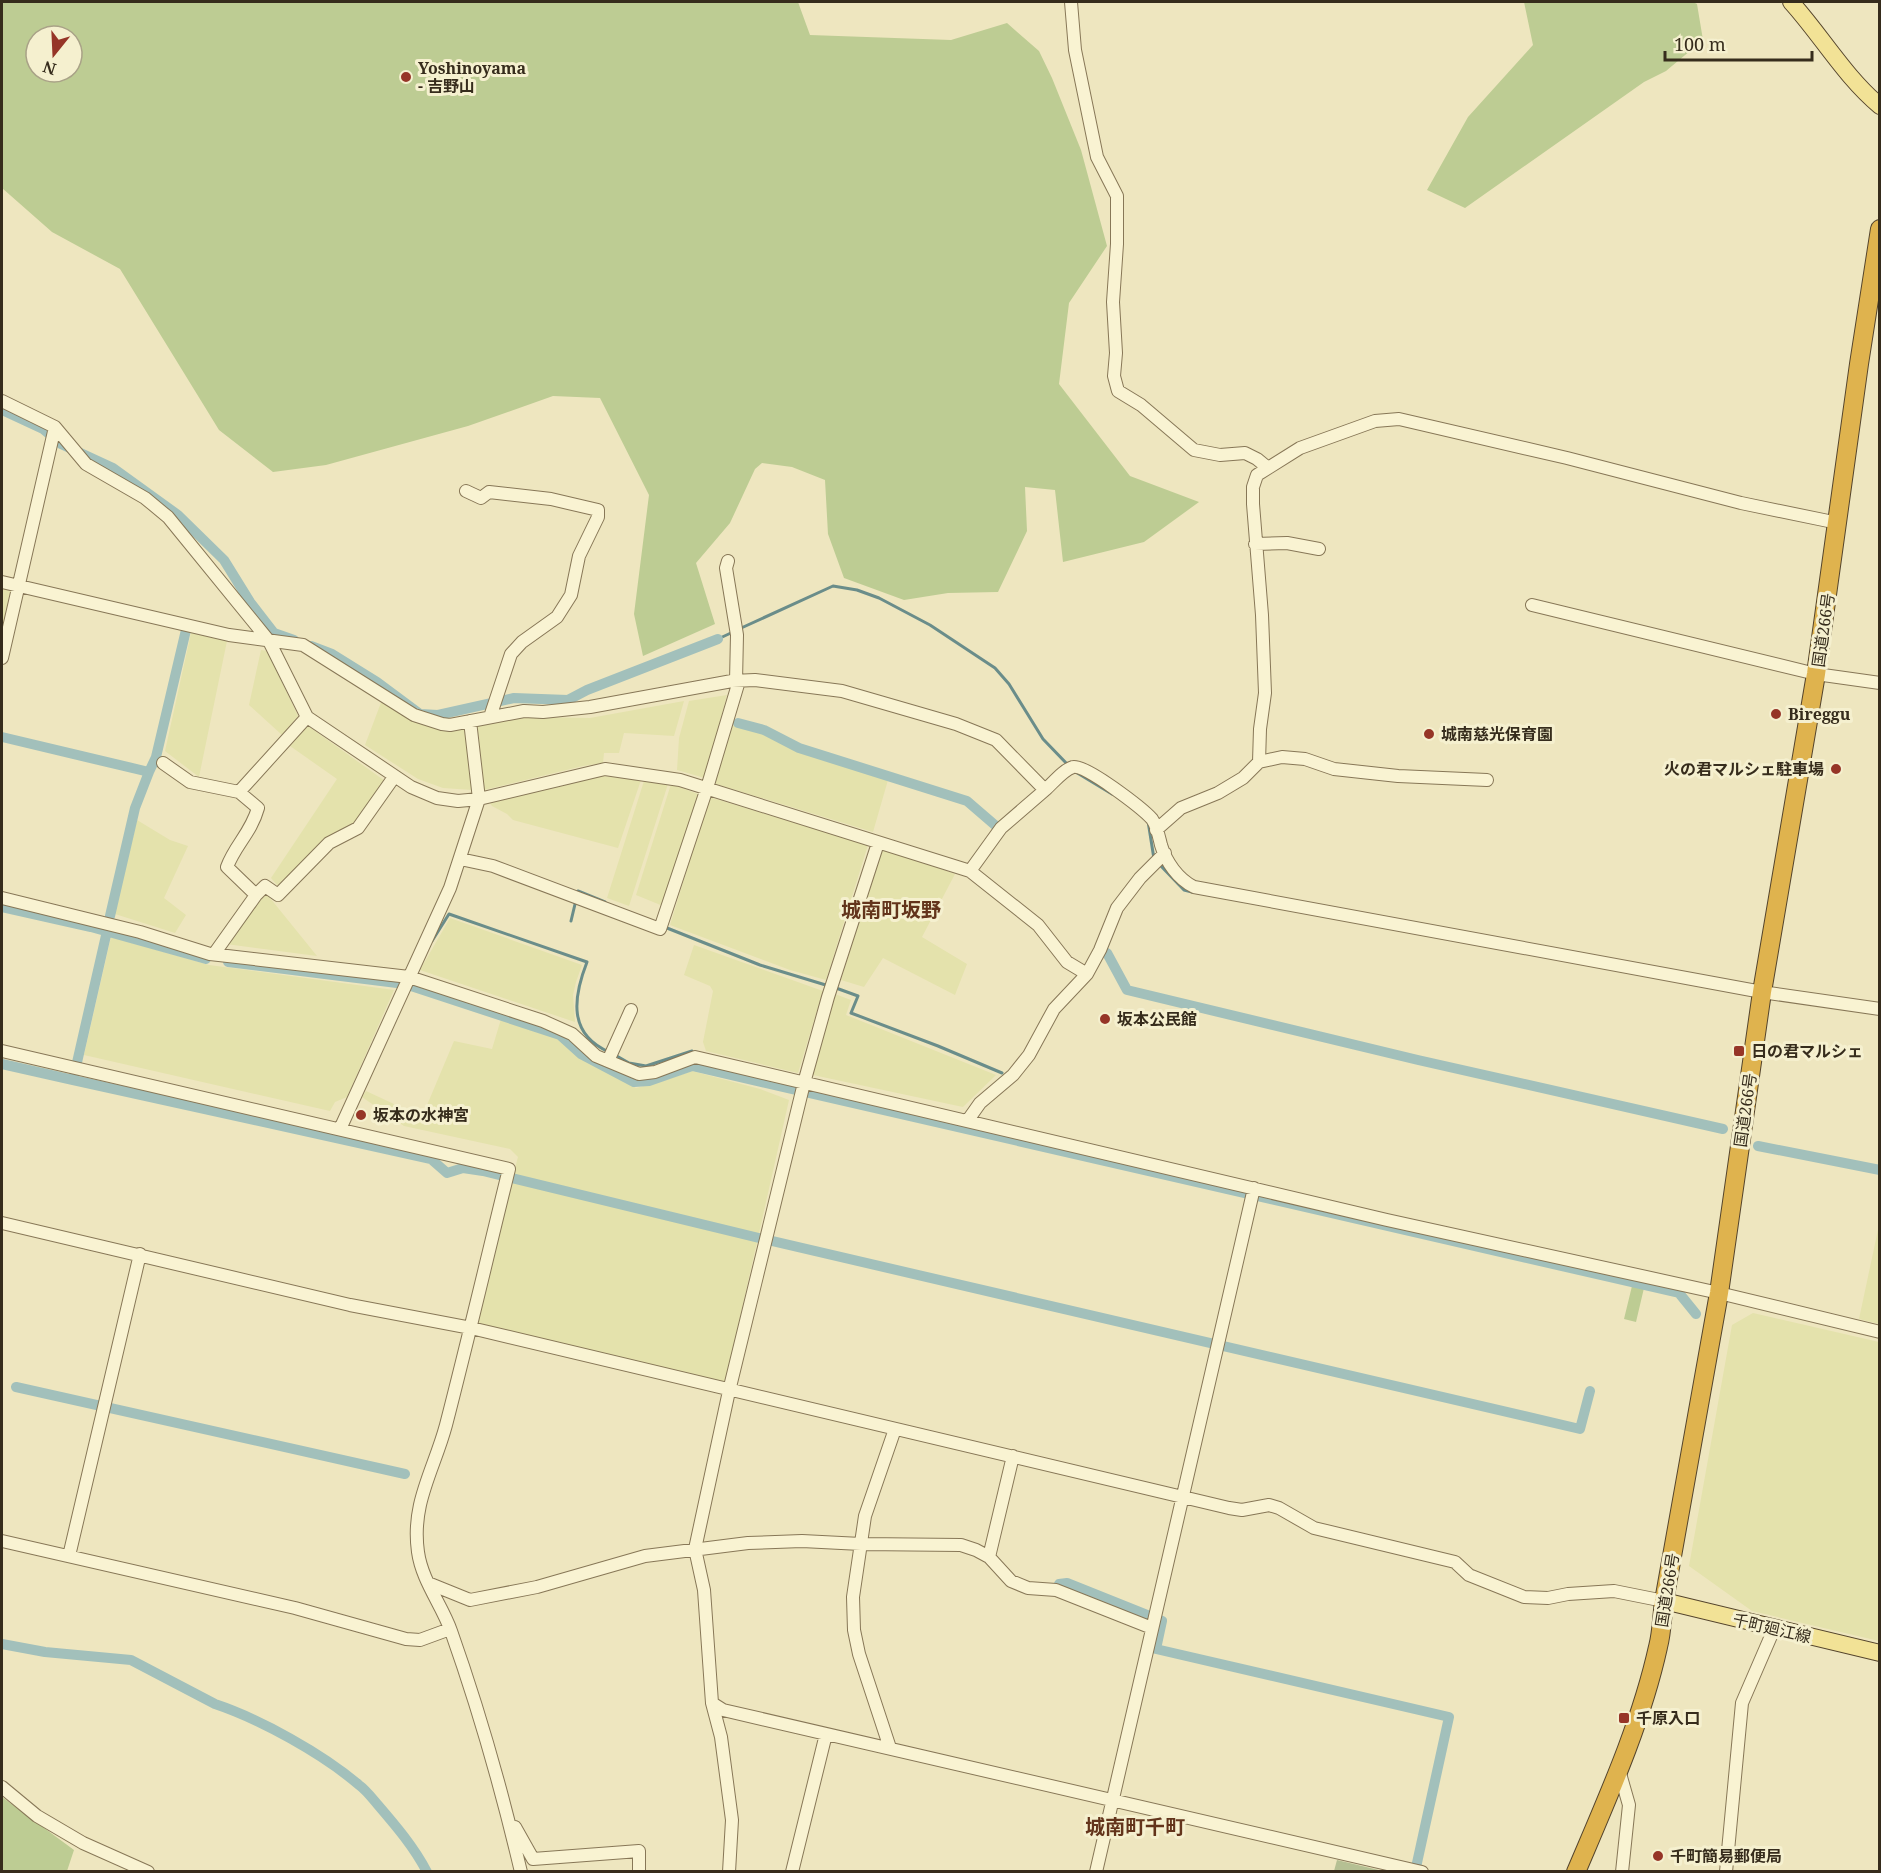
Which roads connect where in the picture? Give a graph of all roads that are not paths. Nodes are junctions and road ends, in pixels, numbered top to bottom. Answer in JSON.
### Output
{"nodes":[{"id":1,"x":1071,"y":2,"type":"edge"},
{"id":2,"x":1791,"y":2,"type":"edge"},
{"id":3,"x":1880,"y":106,"type":"edge"},
{"id":4,"x":1880,"y":229,"type":"edge"},
{"id":5,"x":1874,"y":290,"type":"edge"},
{"id":6,"x":2,"y":400,"type":"edge"},
{"id":7,"x":55,"y":427,"type":"junction"},
{"id":8,"x":1268,"y":468,"type":"junction"},
{"id":9,"x":466,"y":491,"type":"dead end"},
{"id":10,"x":1838,"y":523,"type":"junction"},
{"id":11,"x":1255,"y":544,"type":"junction"},
{"id":12,"x":1319,"y":549,"type":"dead end"},
{"id":13,"x":728,"y":561,"type":"dead end"},
{"id":14,"x":2,"y":582,"type":"edge"},
{"id":15,"x":18,"y":586,"type":"junction"},
{"id":16,"x":1532,"y":605,"type":"dead end"},
{"id":17,"x":269,"y":641,"type":"junction"},
{"id":18,"x":2,"y":658,"type":"edge"},
{"id":19,"x":1816,"y":674,"type":"junction"},
{"id":20,"x":737,"y":681,"type":"junction"},
{"id":21,"x":1880,"y":683,"type":"edge"},
{"id":22,"x":307,"y":717,"type":"junction"},
{"id":23,"x":490,"y":717,"type":"junction"},
{"id":24,"x":470,"y":721,"type":"junction"},
{"id":25,"x":1259,"y":762,"type":"junction"},
{"id":26,"x":163,"y":763,"type":"dead end"},
{"id":27,"x":394,"y":777,"type":"junction"},
{"id":28,"x":1487,"y":780,"type":"dead end"},
{"id":29,"x":707,"y":788,"type":"junction"},
{"id":30,"x":1045,"y":790,"type":"junction"},
{"id":31,"x":239,"y":792,"type":"junction"},
{"id":32,"x":478,"y":799,"type":"junction"},
{"id":33,"x":1156,"y":830,"type":"junction"},
{"id":34,"x":878,"y":843,"type":"junction"},
{"id":35,"x":1165,"y":853,"type":"junction"},
{"id":36,"x":460,"y":860,"type":"junction"},
{"id":37,"x":970,"y":871,"type":"junction"},
{"id":38,"x":256,"y":895,"type":"junction"},
{"id":39,"x":2,"y":898,"type":"edge"},
{"id":40,"x":213,"y":954,"type":"junction"},
{"id":41,"x":1087,"y":974,"type":"junction"},
{"id":42,"x":409,"y":977,"type":"junction"},
{"id":43,"x":1762,"y":992,"type":"junction"},
{"id":44,"x":1880,"y":1009,"type":"edge"},
{"id":45,"x":631,"y":1010,"type":"dead end"},
{"id":46,"x":2,"y":1051,"type":"edge"},
{"id":47,"x":608,"y":1061,"type":"junction"},
{"id":48,"x":804,"y":1083,"type":"junction"},
{"id":49,"x":968,"y":1120,"type":"junction"},
{"id":50,"x":340,"y":1129,"type":"junction"},
{"id":51,"x":1254,"y":1188,"type":"junction"},
{"id":52,"x":2,"y":1223,"type":"edge"},
{"id":53,"x":140,"y":1254,"type":"junction"},
{"id":54,"x":1719,"y":1293,"type":"junction"},
{"id":55,"x":471,"y":1328,"type":"junction"},
{"id":56,"x":1880,"y":1332,"type":"edge"},
{"id":57,"x":729,"y":1391,"type":"junction"},
{"id":58,"x":895,"y":1429,"type":"junction"},
{"id":59,"x":1013,"y":1456,"type":"junction"},
{"id":60,"x":1184,"y":1498,"type":"junction"},
{"id":61,"x":2,"y":1541,"type":"edge"},
{"id":62,"x":861,"y":1544,"type":"junction"},
{"id":63,"x":695,"y":1549,"type":"junction"},
{"id":64,"x":69,"y":1556,"type":"junction"},
{"id":65,"x":989,"y":1557,"type":"junction"},
{"id":66,"x":428,"y":1583,"type":"junction"},
{"id":67,"x":1664,"y":1601,"type":"junction"},
{"id":68,"x":1152,"y":1628,"type":"junction"},
{"id":69,"x":450,"y":1629,"type":"junction"},
{"id":70,"x":1774,"y":1629,"type":"junction"},
{"id":71,"x":1880,"y":1653,"type":"edge"},
{"id":72,"x":712,"y":1703,"type":"junction"},
{"id":73,"x":826,"y":1734,"type":"junction"},
{"id":74,"x":890,"y":1748,"type":"junction"},
{"id":75,"x":1618,"y":1769,"type":"junction"},
{"id":76,"x":2,"y":1787,"type":"edge"},
{"id":77,"x":1112,"y":1800,"type":"junction"},
{"id":78,"x":506,"y":1810,"type":"junction"},
{"id":79,"x":148,"y":1872,"type":"edge"},
{"id":80,"x":521,"y":1872,"type":"edge"},
{"id":81,"x":639,"y":1872,"type":"edge"},
{"id":82,"x":729,"y":1872,"type":"edge"},
{"id":83,"x":792,"y":1872,"type":"edge"},
{"id":84,"x":1096,"y":1872,"type":"edge"},
{"id":85,"x":1422,"y":1872,"type":"edge"},
{"id":86,"x":1576,"y":1872,"type":"edge"},
{"id":87,"x":1622,"y":1872,"type":"edge"},
{"id":88,"x":1726,"y":1872,"type":"edge"}],
"edges":[{"from":1,"to":8,"type":"street"},
{"from":2,"to":3,"type":"main road"},
{"from":4,"to":5,"type":"highway","name":"国道266号"},
{"from":5,"to":10,"type":"highway","name":"国道266号"},
{"from":6,"to":7,"type":"street"},
{"from":7,"to":15,"type":"street"},
{"from":7,"to":17,"type":"street"},
{"from":8,"to":10,"type":"street"},
{"from":8,"to":11,"type":"street"},
{"from":9,"to":23,"type":"street"},
{"from":10,"to":19,"type":"highway","name":"国道266号"},
{"from":11,"to":12,"type":"street"},
{"from":11,"to":25,"type":"street"},
{"from":13,"to":20,"type":"street"},
{"from":14,"to":15,"type":"street"},
{"from":15,"to":17,"type":"street"},
{"from":15,"to":18,"type":"street"},
{"from":16,"to":19,"type":"street"},
{"from":17,"to":22,"type":"street"},
{"from":17,"to":24,"type":"street"},
{"from":19,"to":21,"type":"street"},
{"from":19,"to":43,"type":"highway","name":"国道266号"},
{"from":20,"to":23,"type":"street"},
{"from":20,"to":29,"type":"street"},
{"from":20,"to":30,"type":"street"},
{"from":22,"to":27,"type":"street"},
{"from":22,"to":31,"type":"street"},
{"from":23,"to":24,"type":"street"},
{"from":24,"to":32,"type":"street"},
{"from":25,"to":28,"type":"street"},
{"from":25,"to":33,"type":"street"},
{"from":26,"to":31,"type":"street"},
{"from":27,"to":32,"type":"street"},
{"from":27,"to":38,"type":"street"},
{"from":29,"to":32,"type":"street"},
{"from":29,"to":34,"type":"street"},
{"from":29,"to":36,"type":"street"},
{"from":30,"to":33,"type":"street"},
{"from":30,"to":37,"type":"street"},
{"from":31,"to":38,"type":"street"},
{"from":32,"to":36,"type":"street"},
{"from":33,"to":35,"type":"street"},
{"from":34,"to":37,"type":"street"},
{"from":34,"to":48,"type":"street"},
{"from":35,"to":41,"type":"street"},
{"from":35,"to":43,"type":"street"},
{"from":36,"to":42,"type":"street"},
{"from":37,"to":41,"type":"street"},
{"from":38,"to":40,"type":"street"},
{"from":39,"to":40,"type":"street"},
{"from":40,"to":42,"type":"street"},
{"from":41,"to":49,"type":"street"},
{"from":42,"to":47,"type":"street"},
{"from":42,"to":50,"type":"street"},
{"from":43,"to":44,"type":"street"},
{"from":43,"to":54,"type":"highway","name":"国道266号"},
{"from":45,"to":47,"type":"street"},
{"from":46,"to":50,"type":"street"},
{"from":47,"to":48,"type":"street"},
{"from":48,"to":49,"type":"street"},
{"from":48,"to":57,"type":"street"},
{"from":49,"to":51,"type":"street"},
{"from":50,"to":55,"type":"street"},
{"from":51,"to":54,"type":"street"},
{"from":51,"to":60,"type":"street"},
{"from":52,"to":53,"type":"street"},
{"from":53,"to":55,"type":"street"},
{"from":53,"to":64,"type":"street"},
{"from":54,"to":56,"type":"street"},
{"from":54,"to":67,"type":"highway","name":"国道266号"},
{"from":55,"to":57,"type":"street"},
{"from":55,"to":66,"type":"street"},
{"from":57,"to":58,"type":"street"},
{"from":57,"to":63,"type":"street"},
{"from":58,"to":59,"type":"street"},
{"from":58,"to":62,"type":"street"},
{"from":59,"to":60,"type":"street"},
{"from":59,"to":65,"type":"street"},
{"from":60,"to":67,"type":"street"},
{"from":60,"to":68,"type":"street"},
{"from":61,"to":64,"type":"street"},
{"from":62,"to":63,"type":"street"},
{"from":62,"to":65,"type":"street"},
{"from":62,"to":74,"type":"street"},
{"from":63,"to":66,"type":"street"},
{"from":63,"to":72,"type":"street"},
{"from":64,"to":69,"type":"street"},
{"from":65,"to":68,"type":"street"},
{"from":66,"to":69,"type":"street"},
{"from":67,"to":70,"type":"main road","name":"千町廻江線"},
{"from":67,"to":75,"type":"highway","name":"国道266号"},
{"from":68,"to":77,"type":"street"},
{"from":69,"to":78,"type":"street"},
{"from":70,"to":71,"type":"main road","name":"千町廻江線"},
{"from":70,"to":88,"type":"street"},
{"from":72,"to":73,"type":"street"},
{"from":72,"to":82,"type":"street"},
{"from":73,"to":74,"type":"street"},
{"from":73,"to":83,"type":"street"},
{"from":74,"to":77,"type":"street"},
{"from":75,"to":86,"type":"highway","name":"国道266号"},
{"from":75,"to":87,"type":"street"},
{"from":76,"to":79,"type":"street"},
{"from":77,"to":84,"type":"street"},
{"from":77,"to":85,"type":"street"},
{"from":78,"to":80,"type":"street"},
{"from":78,"to":81,"type":"street"}]}
